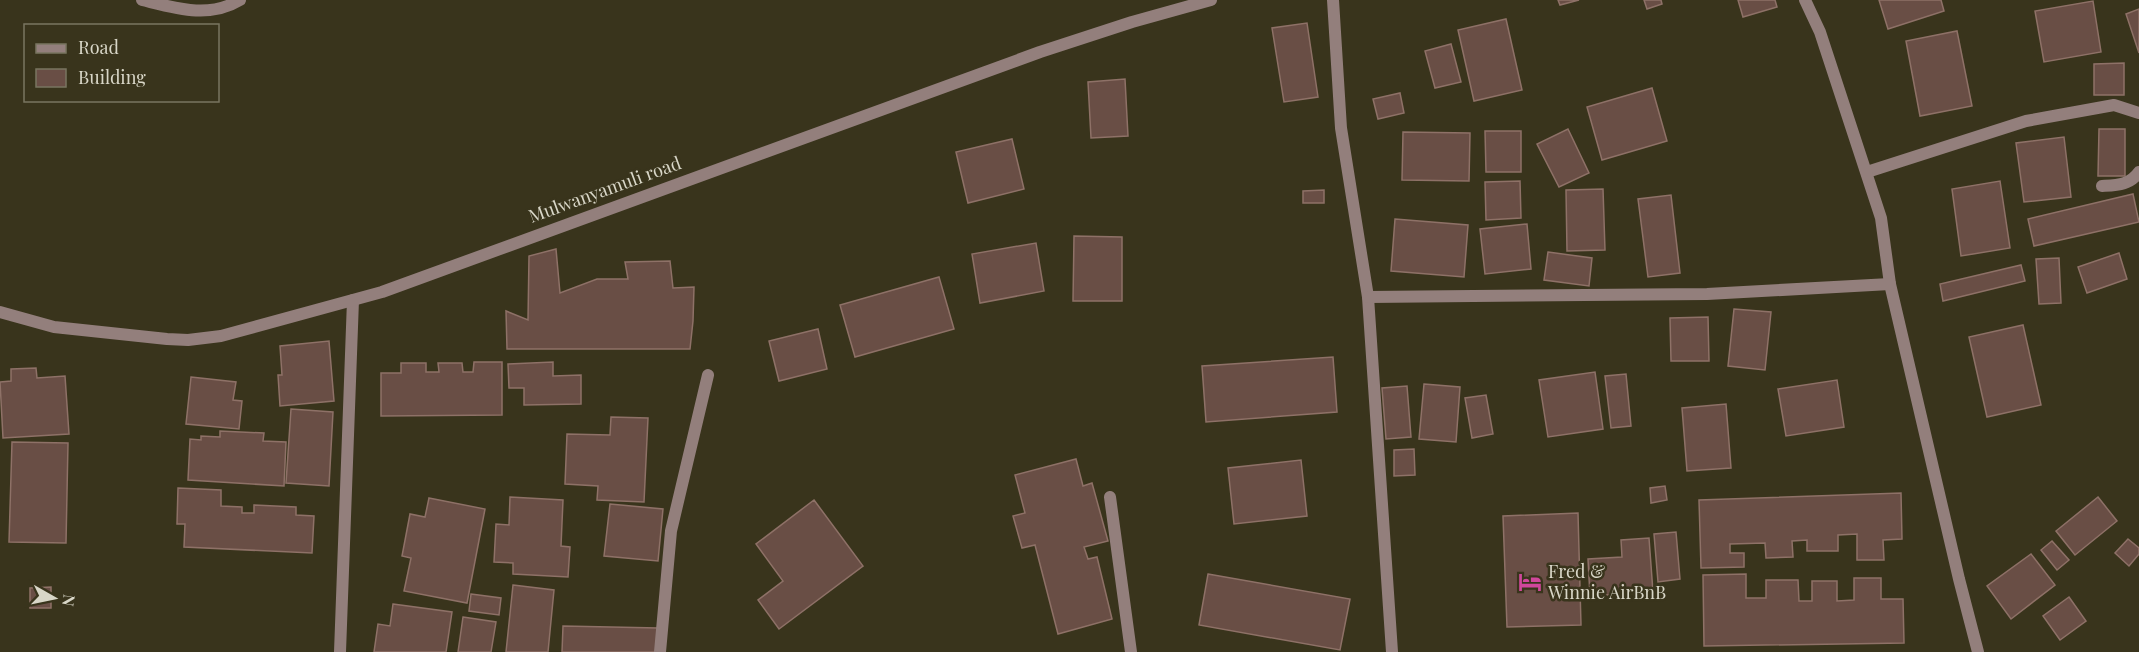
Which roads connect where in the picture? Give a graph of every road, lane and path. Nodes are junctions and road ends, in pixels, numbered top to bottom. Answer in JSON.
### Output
{"nodes":[{"id":1,"x":142,"y":0,"type":"edge"},
{"id":2,"x":240,"y":0,"type":"edge"},
{"id":3,"x":1211,"y":0,"type":"edge"},
{"id":4,"x":1333,"y":0,"type":"edge"},
{"id":5,"x":1805,"y":0,"type":"edge"},
{"id":6,"x":2139,"y":113,"type":"edge"},
{"id":7,"x":1867,"y":172,"type":"junction"},
{"id":8,"x":2139,"y":172,"type":"edge"},
{"id":9,"x":2102,"y":186,"type":"dead end"},
{"id":10,"x":1890,"y":284,"type":"junction"},
{"id":11,"x":1368,"y":297,"type":"junction"},
{"id":12,"x":353,"y":300,"type":"junction"},
{"id":13,"x":0,"y":312,"type":"edge"},
{"id":14,"x":708,"y":375,"type":"dead end"},
{"id":15,"x":1110,"y":497,"type":"dead end"},
{"id":16,"x":340,"y":652,"type":"edge"},
{"id":17,"x":660,"y":652,"type":"edge"},
{"id":18,"x":1131,"y":652,"type":"edge"},
{"id":19,"x":1392,"y":652,"type":"edge"},
{"id":20,"x":1978,"y":652,"type":"edge"}],
"edges":[{"from":1,"to":2,"type":"street"},
{"from":3,"to":12,"type":"street","name":"Mulwanyamuli road"},
{"from":4,"to":11,"type":"street"},
{"from":5,"to":7,"type":"street"},
{"from":6,"to":7,"type":"street"},
{"from":7,"to":10,"type":"street"},
{"from":8,"to":9,"type":"street"},
{"from":10,"to":11,"type":"street"},
{"from":10,"to":20,"type":"street"},
{"from":11,"to":19,"type":"street"},
{"from":12,"to":13,"type":"street","name":"Mulwanyamuli road"},
{"from":12,"to":16,"type":"street"},
{"from":14,"to":17,"type":"street"},
{"from":15,"to":18,"type":"street"}]}
